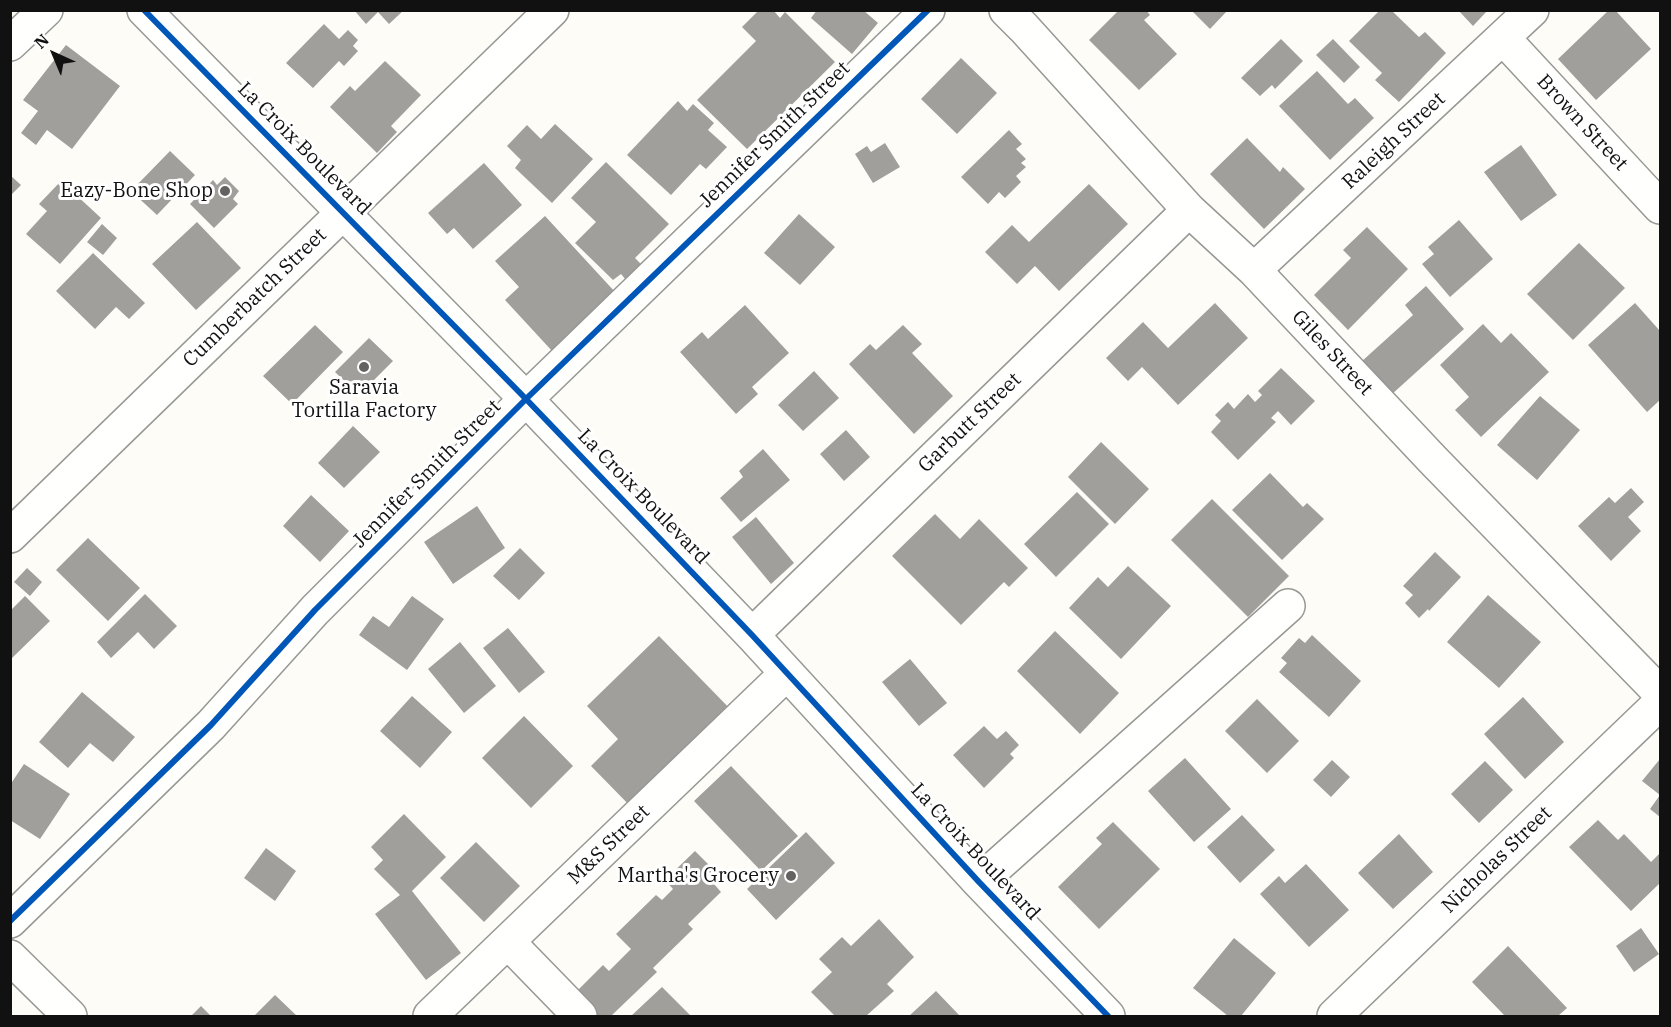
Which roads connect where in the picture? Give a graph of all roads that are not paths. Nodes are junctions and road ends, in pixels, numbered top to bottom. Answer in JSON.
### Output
{"nodes":[{"id":1,"x":46,"y":10,"type":"edge"},
{"id":2,"x":144,"y":10,"type":"edge"},
{"id":3,"x":552,"y":10,"type":"edge"},
{"id":4,"x":928,"y":10,"type":"edge"},
{"id":5,"x":1532,"y":10,"type":"edge"},
{"id":6,"x":1024,"y":16,"type":"edge"},
{"id":7,"x":1504,"y":39,"type":"junction"},
{"id":8,"x":10,"y":44,"type":"edge"},
{"id":9,"x":1660,"y":207,"type":"edge"},
{"id":10,"x":1188,"y":210,"type":"junction"},
{"id":11,"x":344,"y":212,"type":"junction"},
{"id":12,"x":1254,"y":270,"type":"junction"},
{"id":13,"x":526,"y":399,"type":"junction"},
{"id":14,"x":10,"y":536,"type":"edge"},
{"id":15,"x":1288,"y":606,"type":"dead end"},
{"id":16,"x":752,"y":635,"type":"junction"},
{"id":17,"x":787,"y":673,"type":"junction"},
{"id":18,"x":1660,"y":693,"type":"edge"},
{"id":19,"x":1660,"y":703,"type":"edge"},
{"id":20,"x":979,"y":882,"type":"junction"},
{"id":21,"x":10,"y":921,"type":"edge"},
{"id":22,"x":508,"y":942,"type":"junction"},
{"id":23,"x":10,"y":957,"type":"edge"},
{"id":24,"x":70,"y":1017,"type":"edge"},
{"id":25,"x":430,"y":1017,"type":"edge"},
{"id":26,"x":580,"y":1017,"type":"edge"},
{"id":27,"x":1108,"y":1017,"type":"edge"},
{"id":28,"x":1334,"y":1017,"type":"edge"}],
"edges":[{"from":1,"to":8,"type":"street"},
{"from":2,"to":11,"type":"street","name":"La Croix Boulevard"},
{"from":3,"to":11,"type":"street","name":"Cumberbatch Street"},
{"from":4,"to":13,"type":"street","name":"Jennifer Smith Street"},
{"from":5,"to":7,"type":"street","name":"Raleigh Street"},
{"from":6,"to":10,"type":"street","name":"Giles Street"},
{"from":7,"to":9,"type":"street","name":"Brown Street"},
{"from":7,"to":12,"type":"street","name":"Raleigh Street"},
{"from":10,"to":12,"type":"street","name":"Giles Street"},
{"from":10,"to":16,"type":"street","name":"Garbutt Street"},
{"from":11,"to":13,"type":"street","name":"La Croix Boulevard"},
{"from":11,"to":14,"type":"street","name":"Cumberbatch Street"},
{"from":12,"to":18,"type":"street","name":"Giles Street"},
{"from":13,"to":16,"type":"street","name":"La Croix Boulevard"},
{"from":13,"to":21,"type":"street","name":"Jennifer Smith Street"},
{"from":15,"to":20,"type":"street"},
{"from":16,"to":17,"type":"street","name":"La Croix Boulevard"},
{"from":17,"to":20,"type":"street","name":"La Croix Boulevard"},
{"from":17,"to":22,"type":"street","name":"M&S Street"},
{"from":19,"to":28,"type":"street","name":"Nicholas Street"},
{"from":20,"to":27,"type":"street","name":"La Croix Boulevard"},
{"from":22,"to":25,"type":"street","name":"M&S Street"},
{"from":22,"to":26,"type":"street"},
{"from":23,"to":24,"type":"street"}]}
